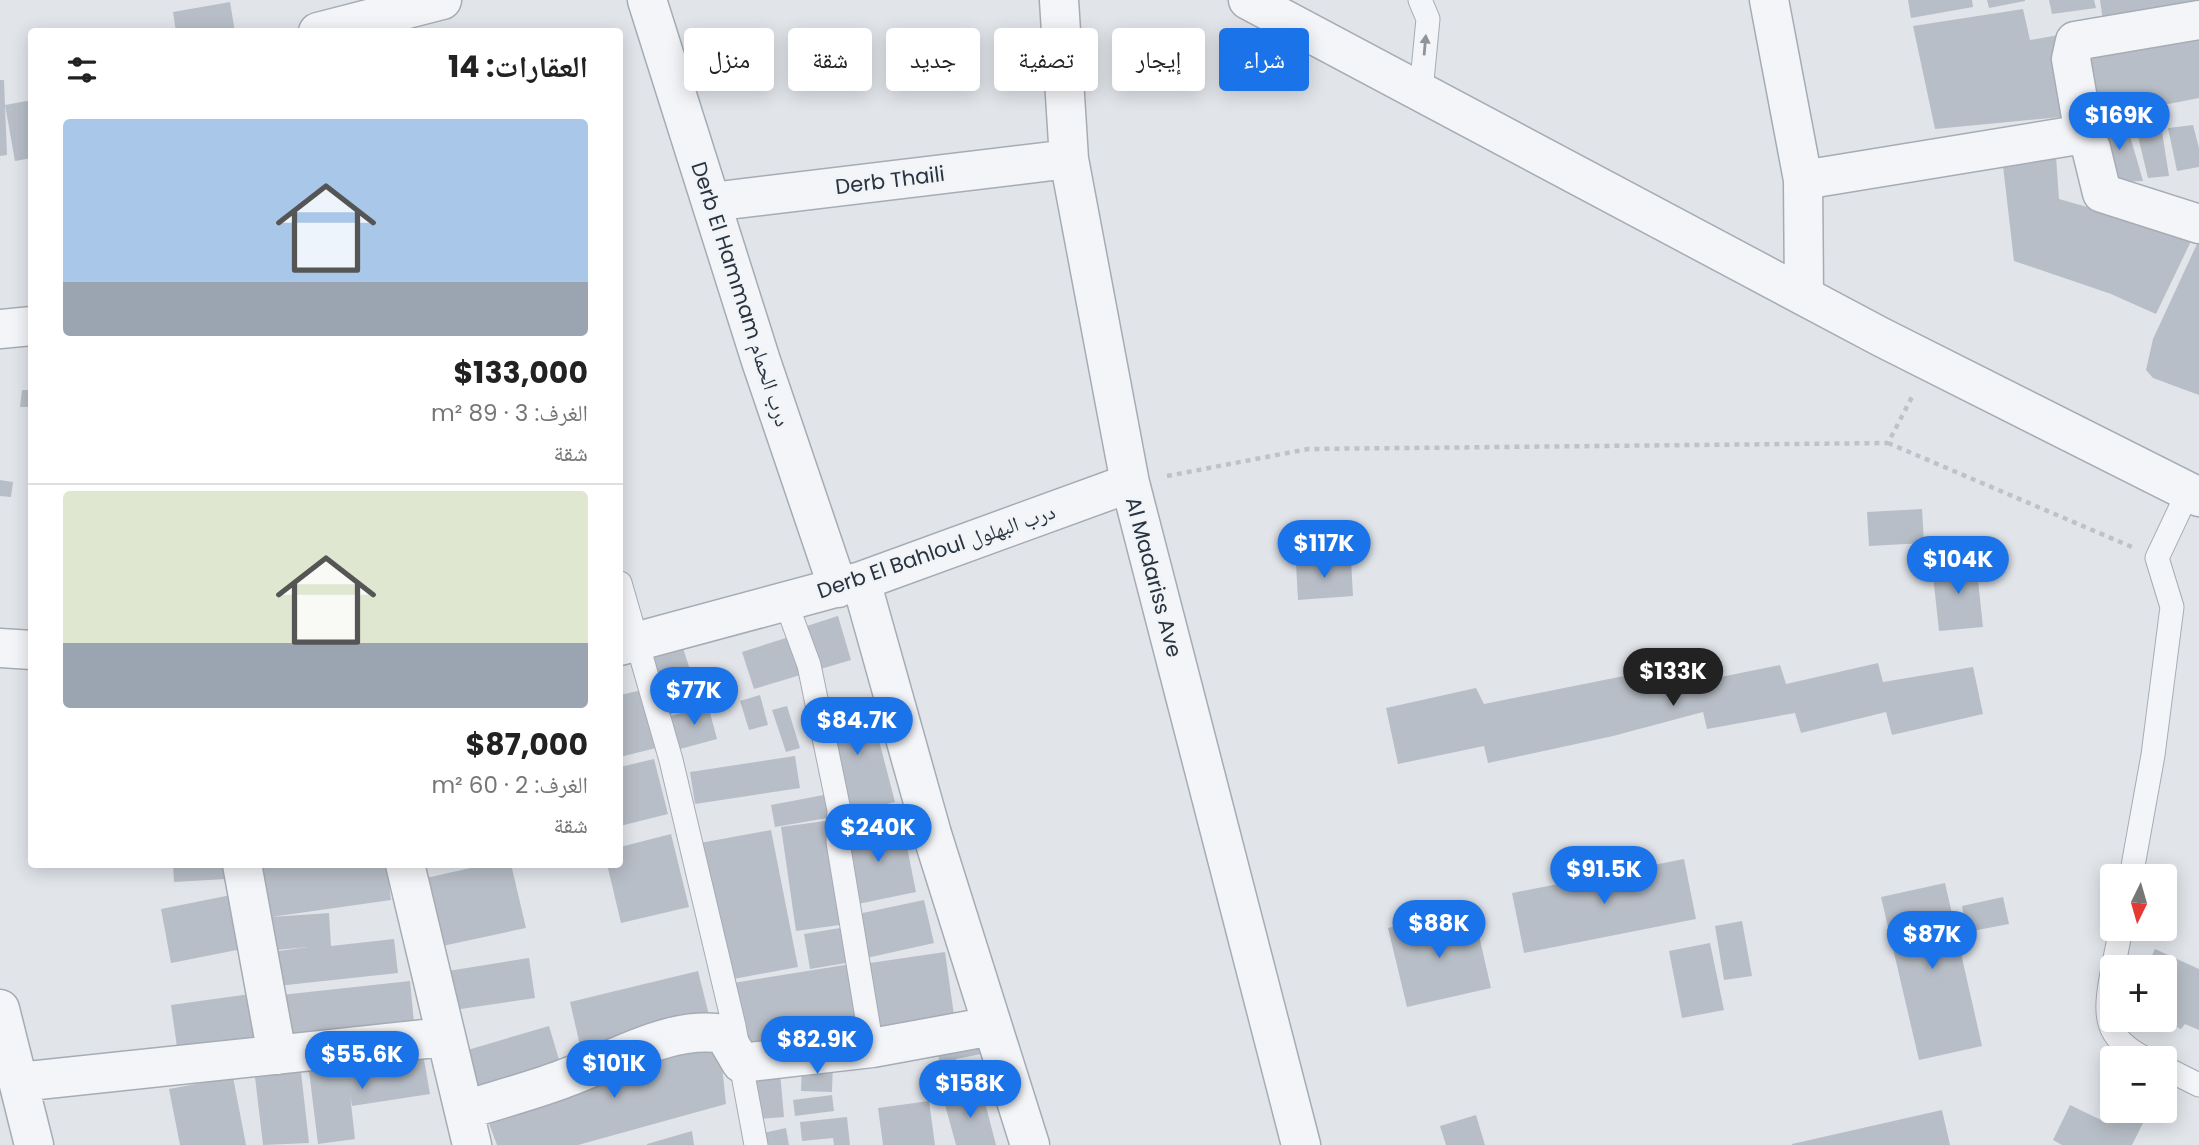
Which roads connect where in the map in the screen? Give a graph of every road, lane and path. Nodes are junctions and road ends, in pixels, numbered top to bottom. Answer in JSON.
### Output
{"nodes":[{"id":1,"x":647,"y":0,"type":"edge"},
{"id":2,"x":1059,"y":0,"type":"edge"},
{"id":3,"x":1248,"y":0,"type":"edge"},
{"id":4,"x":1420,"y":0,"type":"edge"},
{"id":5,"x":1769,"y":0,"type":"edge"},
{"id":6,"x":424,"y":13,"type":"edge"},
{"id":7,"x":2199,"y":20,"type":"edge"},
{"id":8,"x":340,"y":28,"type":"edge"},
{"id":9,"x":1421,"y":91,"type":"junction"},
{"id":10,"x":2084,"y":134,"type":"junction"},
{"id":11,"x":1069,"y":159,"type":"junction"},
{"id":12,"x":1803,"y":180,"type":"junction"},
{"id":13,"x":711,"y":202,"type":"junction"},
{"id":14,"x":2199,"y":223,"type":"edge"},
{"id":15,"x":1804,"y":295,"type":"junction"},
{"id":16,"x":28,"y":326,"type":"edge"},
{"id":17,"x":0,"y":329,"type":"edge"},
{"id":18,"x":1904,"y":391,"type":"dead end"},
{"id":19,"x":1888,"y":443,"type":"junction"},
{"id":20,"x":1130,"y":483,"type":"junction"},
{"id":21,"x":2194,"y":494,"type":"edge"},
{"id":22,"x":2157,"y":558,"type":"junction"},
{"id":23,"x":850,"y":584,"type":"junction"},
{"id":24,"x":785,"y":600,"type":"junction"},
{"id":25,"x":623,"y":606,"type":"edge"},
{"id":26,"x":628,"y":644,"type":"edge"},
{"id":27,"x":0,"y":648,"type":"edge"},
{"id":28,"x":28,"y":650,"type":"edge"},
{"id":29,"x":2133,"y":864,"type":"edge"},
{"id":30,"x":243,"y":868,"type":"edge"},
{"id":31,"x":406,"y":868,"type":"edge"},
{"id":32,"x":0,"y":1009,"type":"edge"},
{"id":33,"x":992,"y":1026,"type":"junction"},
{"id":34,"x":2112,"y":1032,"type":"edge"},
{"id":35,"x":444,"y":1037,"type":"junction"},
{"id":36,"x":2125,"y":1046,"type":"edge"},
{"id":37,"x":872,"y":1048,"type":"junction"},
{"id":38,"x":277,"y":1055,"type":"junction"},
{"id":39,"x":741,"y":1063,"type":"junction"},
{"id":40,"x":2177,"y":1074,"type":"edge"},
{"id":41,"x":19,"y":1082,"type":"junction"},
{"id":42,"x":2199,"y":1085,"type":"edge"},
{"id":43,"x":468,"y":1128,"type":"edge"},
{"id":44,"x":34,"y":1145,"type":"edge"},
{"id":45,"x":756,"y":1145,"type":"edge"},
{"id":46,"x":1030,"y":1145,"type":"edge"},
{"id":47,"x":1301,"y":1145,"type":"edge"}],
"edges":[{"from":1,"to":13,"type":"street","name":"Derb El Hammam درب الحمام"},
{"from":2,"to":11,"type":"street","name":"Al Madariss Ave"},
{"from":3,"to":9,"type":"street"},
{"from":9,"to":4,"type":"lane","one_way":true},
{"from":5,"to":12,"type":"street"},
{"from":6,"to":8,"type":"street"},
{"from":7,"to":10,"type":"street"},
{"from":9,"to":15,"type":"street"},
{"from":10,"to":12,"type":"street"},
{"from":10,"to":14,"type":"street"},
{"from":11,"to":13,"type":"street","name":"Derb Thaili"},
{"from":11,"to":20,"type":"street","name":"Al Madariss Ave"},
{"from":12,"to":15,"type":"street"},
{"from":13,"to":23,"type":"street","name":"Derb El Hammam درب الحمام"},
{"from":15,"to":21,"type":"street"},
{"from":16,"to":17,"type":"street"},
{"from":18,"to":19,"type":"path"},
{"from":19,"to":20,"type":"path"},
{"from":19,"to":22,"type":"path"},
{"from":20,"to":23,"type":"street","name":"Derb El Bahloul درب البهلول"},
{"from":20,"to":47,"type":"street","name":"Al Madariss Ave"},
{"from":21,"to":22,"type":"lane"},
{"from":22,"to":29,"type":"lane"},
{"from":23,"to":24,"type":"street","name":"Derb El Bahloul درب البهلول"},
{"from":23,"to":33,"type":"street","name":"Derb El Hammam درب الحمام"},
{"from":24,"to":26,"type":"street","name":"Derb El Bahloul درب البهلول"},
{"from":24,"to":37,"type":"lane"},
{"from":25,"to":26,"type":"lane"},
{"from":26,"to":39,"type":"lane"},
{"from":27,"to":28,"type":"street"},
{"from":30,"to":38,"type":"street"},
{"from":31,"to":35,"type":"street"},
{"from":32,"to":41,"type":"street"},
{"from":33,"to":37,"type":"street"},
{"from":33,"to":46,"type":"street","name":"Derb El Hammam درب الحمام"},
{"from":34,"to":36,"type":"lane"},
{"from":35,"to":38,"type":"street"},
{"from":35,"to":43,"type":"street"},
{"from":37,"to":39,"type":"street"},
{"from":38,"to":41,"type":"street"},
{"from":39,"to":43,"type":"street"},
{"from":39,"to":45,"type":"lane"},
{"from":40,"to":42,"type":"lane"},
{"from":41,"to":44,"type":"street"}]}
